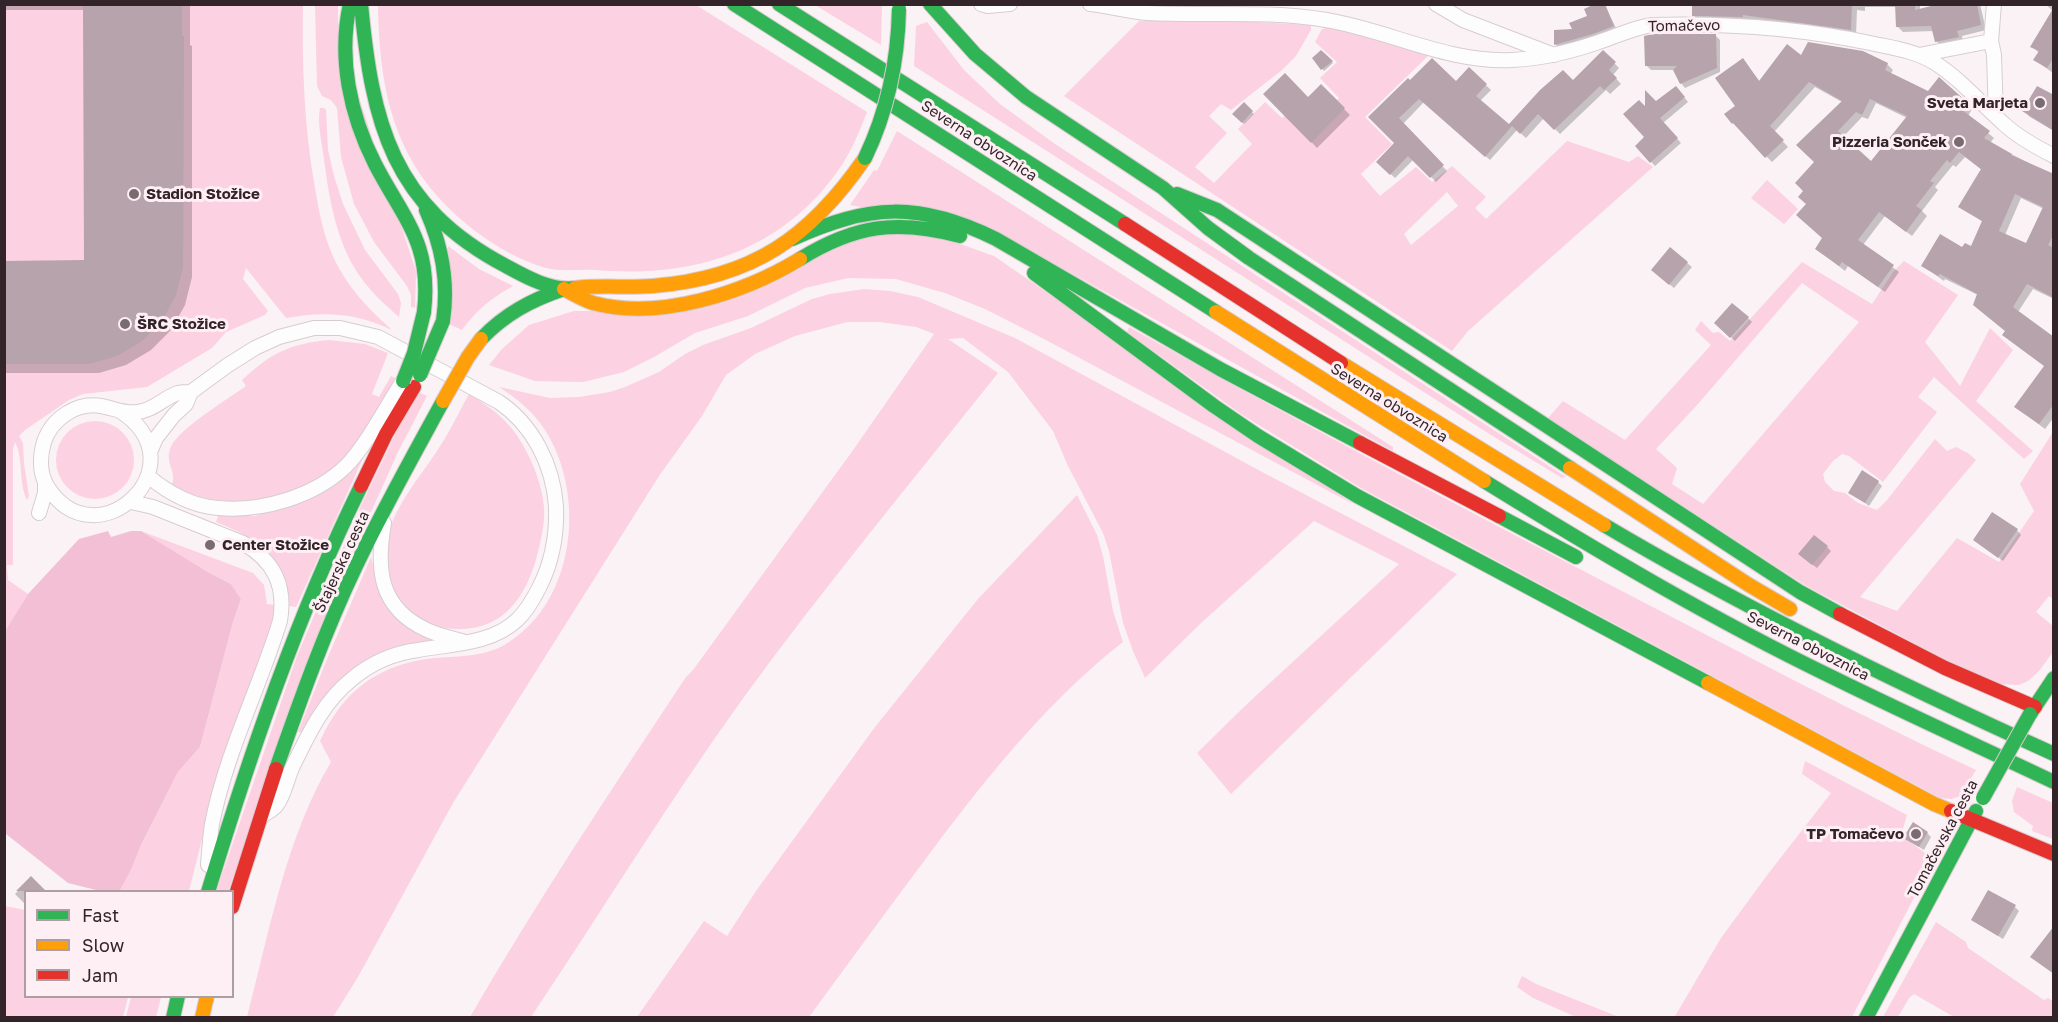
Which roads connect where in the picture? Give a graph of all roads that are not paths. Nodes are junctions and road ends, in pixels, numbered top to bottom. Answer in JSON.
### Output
{"nodes":[{"id":1,"x":350,"y":4,"type":"edge"},
{"id":2,"x":361,"y":4,"type":"edge"},
{"id":3,"x":734,"y":4,"type":"edge"},
{"id":4,"x":779,"y":4,"type":"edge"},
{"id":5,"x":930,"y":4,"type":"edge"},
{"id":6,"x":981,"y":4,"type":"edge"},
{"id":7,"x":1010,"y":4,"type":"edge"},
{"id":8,"x":1090,"y":4,"type":"edge"},
{"id":9,"x":1436,"y":4,"type":"edge"},
{"id":10,"x":1994,"y":4,"type":"edge"},
{"id":11,"x":899,"y":7,"type":"edge"},
{"id":12,"x":1216,"y":9,"type":"edge"},
{"id":13,"x":1991,"y":41,"type":"junction"},
{"id":14,"x":1554,"y":55,"type":"junction"},
{"id":15,"x":1919,"y":55,"type":"junction"},
{"id":16,"x":1996,"y":116,"type":"junction"},
{"id":17,"x":2054,"y":156,"type":"edge"},
{"id":18,"x":1163,"y":188,"type":"junction"},
{"id":19,"x":422,"y":200,"type":"junction"},
{"id":20,"x":792,"y":239,"type":"junction"},
{"id":21,"x":564,"y":289,"type":"junction"},
{"id":22,"x":408,"y":384,"type":"junction"},
{"id":23,"x":191,"y":392,"type":"junction"},
{"id":24,"x":120,"y":411,"type":"junction"},
{"id":25,"x":150,"y":452,"type":"junction"},
{"id":26,"x":148,"y":476,"type":"junction"},
{"id":27,"x":45,"y":482,"type":"junction"},
{"id":28,"x":131,"y":502,"type":"junction"},
{"id":29,"x":388,"y":502,"type":"junction"},
{"id":30,"x":39,"y":513,"type":"dead end"},
{"id":31,"x":1592,"y":565,"type":"dead end"},
{"id":32,"x":1620,"y":580,"type":"dead end"},
{"id":33,"x":1666,"y":589,"type":"junction"},
{"id":34,"x":1804,"y":617,"type":"dead end"},
{"id":35,"x":464,"y":642,"type":"junction"},
{"id":36,"x":1853,"y":644,"type":"dead end"},
{"id":37,"x":2054,"y":678,"type":"edge"},
{"id":38,"x":1904,"y":686,"type":"junction"},
{"id":39,"x":2033,"y":710,"type":"junction"},
{"id":40,"x":2054,"y":754,"type":"edge"},
{"id":41,"x":2054,"y":782,"type":"edge"},
{"id":42,"x":260,"y":818,"type":"junction"},
{"id":43,"x":1971,"y":820,"type":"junction"},
{"id":44,"x":2054,"y":854,"type":"edge"},
{"id":45,"x":207,"y":890,"type":"edge"},
{"id":46,"x":207,"y":890,"type":"edge"},
{"id":47,"x":234,"y":901,"type":"edge"},
{"id":48,"x":178,"y":998,"type":"edge"},
{"id":49,"x":207,"y":998,"type":"edge"},
{"id":50,"x":173,"y":1017,"type":"edge"},
{"id":51,"x":202,"y":1017,"type":"edge"},
{"id":52,"x":1866,"y":1017,"type":"edge"}],
"edges":[{"from":1,"to":22,"type":"main road","name":"Štajerska cesta","bridge":true},
{"from":2,"to":19,"type":"main road"},
{"from":3,"to":33,"type":"main road","name":"Severna obvoznica"},
{"from":4,"to":38,"type":"main road","name":"Severna obvoznica"},
{"from":5,"to":18,"type":"main road"},
{"from":6,"to":7,"type":"street"},
{"from":8,"to":12,"type":"street","name":"Tomačevo"},
{"from":9,"to":14,"type":"street"},
{"from":10,"to":13,"type":"street"},
{"from":11,"to":20,"type":"main road","bridge":true},
{"from":12,"to":14,"type":"street","name":"Tomačevo"},
{"from":13,"to":15,"type":"street"},
{"from":13,"to":16,"type":"street"},
{"from":14,"to":15,"type":"street","name":"Tomačevo"},
{"from":15,"to":16,"type":"street","name":"Tomačevo"},
{"from":16,"to":17,"type":"street","name":"Tomačevo"},
{"from":18,"to":34,"type":"main road"},
{"from":18,"to":39,"type":"main road"},
{"from":19,"to":21,"type":"main road"},
{"from":19,"to":22,"type":"main road","name":"Štajerska cesta","bridge":true},
{"from":20,"to":21,"type":"main road"},
{"from":20,"to":31,"type":"main road"},
{"from":21,"to":29,"type":"main road","name":"Štajerska cesta","bridge":true},
{"from":21,"to":43,"type":"main road"},
{"from":22,"to":26,"type":"street"},
{"from":22,"to":45,"type":"main road","name":"Štajerska cesta"},
{"from":23,"to":24,"type":"street"},
{"from":23,"to":25,"type":"street"},
{"from":23,"to":35,"type":"street"},
{"from":24,"to":25,"type":"street"},
{"from":24,"to":27,"type":"street"},
{"from":25,"to":26,"type":"street"},
{"from":26,"to":28,"type":"street"},
{"from":27,"to":28,"type":"street"},
{"from":27,"to":30,"type":"street"},
{"from":28,"to":46,"type":"street"},
{"from":29,"to":35,"type":"street"},
{"from":29,"to":42,"type":"main road","name":"Štajerska cesta"},
{"from":32,"to":33,"type":"main road"},
{"from":33,"to":41,"type":"main road","name":"Severna obvoznica"},
{"from":35,"to":42,"type":"street"},
{"from":36,"to":38,"type":"main road"},
{"from":37,"to":39,"type":"main road","name":"Tomačevska cesta"},
{"from":38,"to":40,"type":"main road","name":"Severna obvoznica"},
{"from":39,"to":43,"type":"main road","name":"Tomačevska cesta","bridge":true},
{"from":42,"to":47,"type":"main road","name":"Štajerska cesta"},
{"from":43,"to":44,"type":"main road"},
{"from":43,"to":52,"type":"main road","name":"Tomačevska cesta"},
{"from":48,"to":50,"type":"main road"},
{"from":49,"to":51,"type":"main road"}]}
